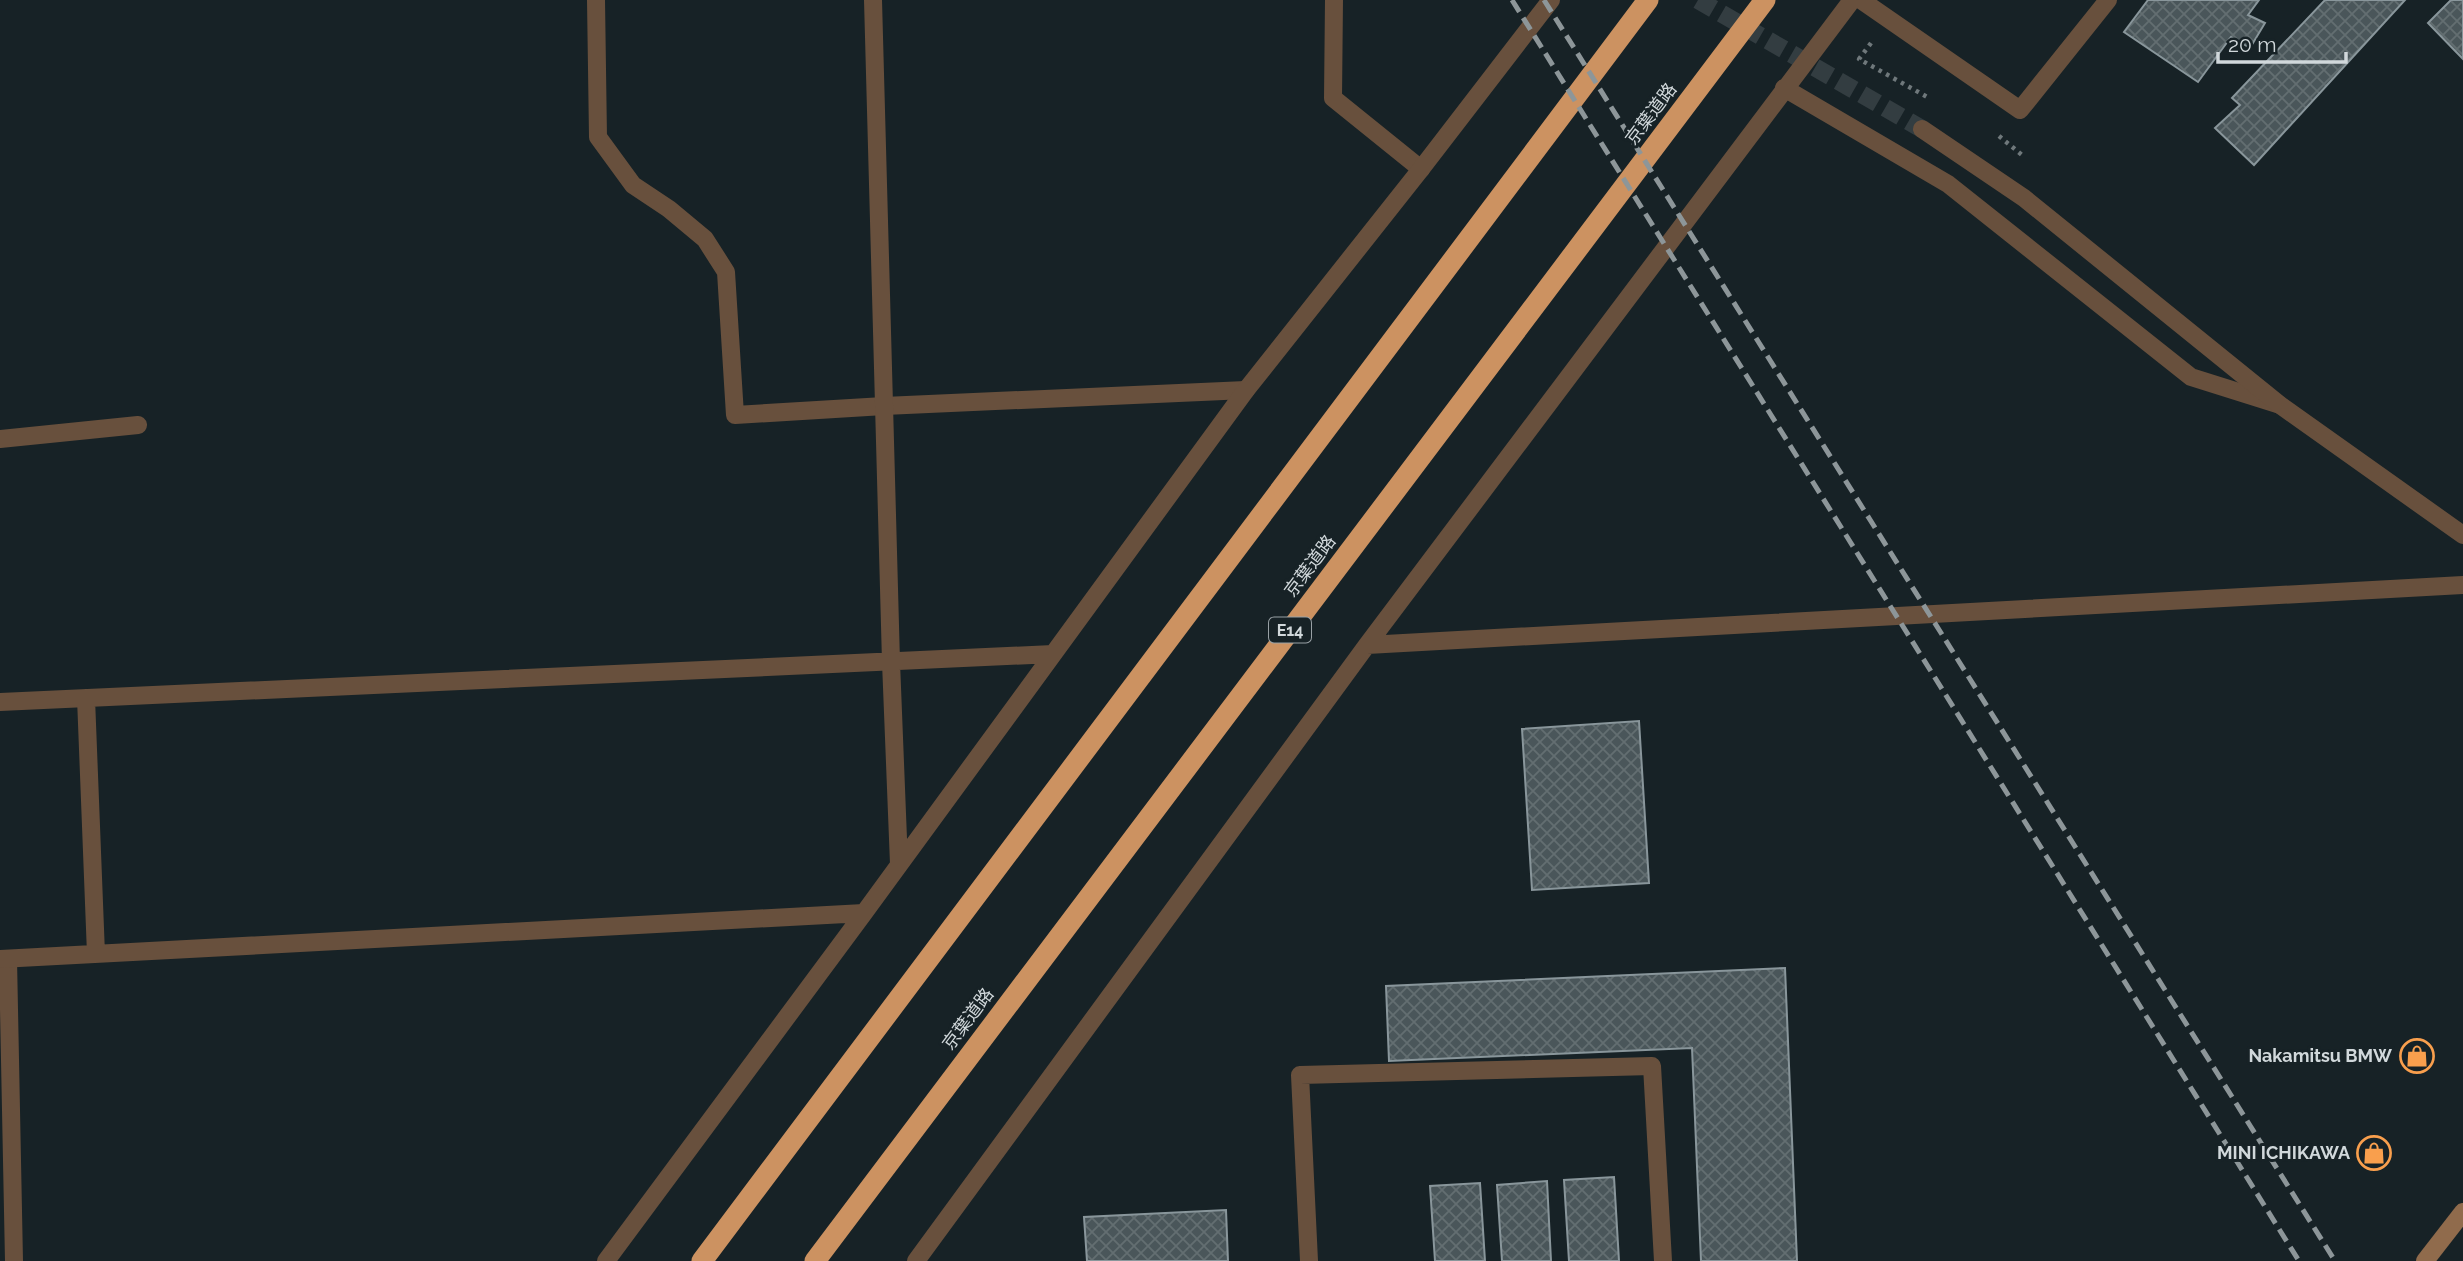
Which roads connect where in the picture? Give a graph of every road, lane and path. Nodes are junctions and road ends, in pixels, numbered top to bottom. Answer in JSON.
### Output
{"nodes":[{"id":1,"x":596,"y":0,"type":"edge"},
{"id":2,"x":873,"y":0,"type":"edge"},
{"id":3,"x":1334,"y":0,"type":"edge"},
{"id":4,"x":1551,"y":0,"type":"edge"},
{"id":5,"x":1648,"y":0,"type":"edge"},
{"id":6,"x":1765,"y":0,"type":"edge"},
{"id":7,"x":1852,"y":0,"type":"edge"},
{"id":8,"x":1861,"y":0,"type":"edge"},
{"id":9,"x":2108,"y":0,"type":"edge"},
{"id":10,"x":1784,"y":88,"type":"junction"},
{"id":11,"x":1922,"y":129,"type":"tunnel mouth"},
{"id":12,"x":1421,"y":169,"type":"junction"},
{"id":13,"x":1246,"y":390,"type":"junction"},
{"id":14,"x":2280,"y":405,"type":"junction"},
{"id":15,"x":884,"y":406,"type":"junction"},
{"id":16,"x":138,"y":425,"type":"dead end"},
{"id":17,"x":0,"y":439,"type":"edge"},
{"id":18,"x":2463,"y":536,"type":"edge"},
{"id":19,"x":2463,"y":585,"type":"edge"},
{"id":20,"x":1367,"y":645,"type":"junction"},
{"id":21,"x":1053,"y":654,"type":"junction"},
{"id":22,"x":891,"y":662,"type":"junction"},
{"id":23,"x":86,"y":698,"type":"junction"},
{"id":24,"x":0,"y":702,"type":"edge"},
{"id":25,"x":899,"y":864,"type":"junction"},
{"id":26,"x":864,"y":914,"type":"junction"},
{"id":27,"x":96,"y":954,"type":"junction"},
{"id":28,"x":4,"y":959,"type":"edge"},
{"id":29,"x":2463,"y":1212,"type":"edge"},
{"id":30,"x":14,"y":1261,"type":"edge"},
{"id":31,"x":606,"y":1261,"type":"edge"},
{"id":32,"x":702,"y":1261,"type":"edge"},
{"id":33,"x":815,"y":1261,"type":"edge"},
{"id":34,"x":915,"y":1261,"type":"edge"},
{"id":35,"x":1309,"y":1261,"type":"edge"},
{"id":36,"x":1663,"y":1261,"type":"edge"},
{"id":37,"x":2425,"y":1261,"type":"edge"}],
"edges":[{"from":1,"to":15,"type":"street"},
{"from":2,"to":15,"type":"street"},
{"from":3,"to":12,"type":"street"},
{"from":4,"to":12,"type":"street"},
{"from":5,"to":32,"type":"highway"},
{"from":6,"to":33,"type":"highway","name":"京葉道路","number":"E14"},
{"from":7,"to":10,"type":"street"},
{"from":8,"to":9,"type":"street"},
{"from":10,"to":14,"type":"street"},
{"from":10,"to":20,"type":"street"},
{"from":11,"to":14,"type":"street"},
{"from":12,"to":13,"type":"street"},
{"from":13,"to":15,"type":"street"},
{"from":13,"to":21,"type":"street"},
{"from":14,"to":18,"type":"street"},
{"from":15,"to":22,"type":"street"},
{"from":16,"to":17,"type":"street"},
{"from":19,"to":20,"type":"street"},
{"from":20,"to":34,"type":"street"},
{"from":21,"to":22,"type":"street"},
{"from":21,"to":25,"type":"street"},
{"from":22,"to":23,"type":"street"},
{"from":22,"to":25,"type":"street"},
{"from":23,"to":24,"type":"street"},
{"from":23,"to":27,"type":"street"},
{"from":25,"to":26,"type":"street"},
{"from":26,"to":27,"type":"street"},
{"from":26,"to":31,"type":"street"},
{"from":27,"to":28,"type":"street"},
{"from":28,"to":30,"type":"street"},
{"from":29,"to":37,"type":"main road"},
{"from":35,"to":36,"type":"street"}]}
